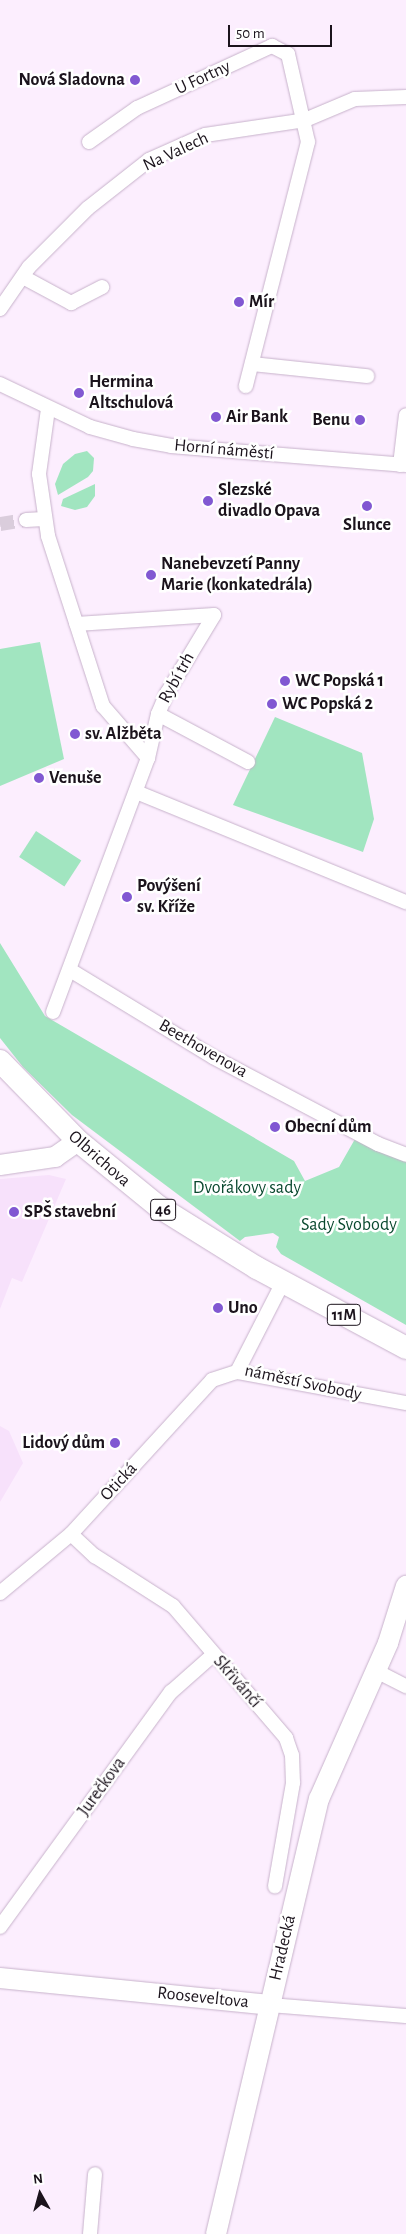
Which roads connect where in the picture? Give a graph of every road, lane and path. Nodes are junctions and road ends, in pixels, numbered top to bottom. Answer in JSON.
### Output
{"nodes":[{"id":1,"x":406,"y":97,"type":"edge"},
{"id":2,"x":305,"y":120,"type":"junction"},
{"id":3,"x":89,"y":142,"type":"dead end"},
{"id":4,"x":23,"y":277,"type":"junction"},
{"id":5,"x":102,"y":287,"type":"dead end"},
{"id":6,"x":0,"y":309,"type":"edge"},
{"id":7,"x":252,"y":364,"type":"junction"},
{"id":8,"x":367,"y":376,"type":"dead end"},
{"id":9,"x":0,"y":384,"type":"edge"},
{"id":10,"x":246,"y":386,"type":"dead end"},
{"id":11,"x":48,"y":409,"type":"junction"},
{"id":12,"x":406,"y":414,"type":"edge"},
{"id":13,"x":403,"y":465,"type":"edge"},
{"id":14,"x":44,"y":519,"type":"junction"},
{"id":15,"x":26,"y":520,"type":"tunnel mouth"},
{"id":16,"x":76,"y":624,"type":"junction"},
{"id":17,"x":158,"y":714,"type":"junction"},
{"id":18,"x":148,"y":758,"type":"junction"},
{"id":19,"x":248,"y":762,"type":"dead end"},
{"id":20,"x":136,"y":792,"type":"junction"},
{"id":21,"x":406,"y":902,"type":"edge"},
{"id":22,"x":70,"y":970,"type":"junction"},
{"id":23,"x":53,"y":1012,"type":"dead end"},
{"id":24,"x":0,"y":1061,"type":"edge"},
{"id":25,"x":78,"y":1141,"type":"junction"},
{"id":26,"x":406,"y":1155,"type":"edge"},
{"id":27,"x":0,"y":1165,"type":"edge"},
{"id":28,"x":263,"y":1271,"type":"joint"},
{"id":29,"x":283,"y":1282,"type":"junction"},
{"id":30,"x":406,"y":1348,"type":"edge"},
{"id":31,"x":236,"y":1372,"type":"junction"},
{"id":32,"x":406,"y":1403,"type":"edge"},
{"id":33,"x":71,"y":1534,"type":"junction"},
{"id":34,"x":406,"y":1586,"type":"edge"},
{"id":35,"x":0,"y":1593,"type":"edge"},
{"id":36,"x":213,"y":1655,"type":"junction"},
{"id":37,"x":376,"y":1671,"type":"junction"},
{"id":38,"x":406,"y":1686,"type":"edge"},
{"id":39,"x":275,"y":1886,"type":"dead end"},
{"id":40,"x":0,"y":1927,"type":"edge"},
{"id":41,"x":0,"y":1978,"type":"edge"},
{"id":42,"x":270,"y":2005,"type":"junction"},
{"id":43,"x":406,"y":2016,"type":"edge"},
{"id":44,"x":96,"y":2174,"type":"dead end"},
{"id":45,"x":90,"y":2234,"type":"edge"},
{"id":46,"x":216,"y":2234,"type":"edge"}],
"edges":[{"from":1,"to":2,"type":"street","name":"Na Valech"},
{"from":2,"to":3,"type":"street","name":"U Fortny"},
{"from":2,"to":4,"type":"street","name":"Na Valech"},
{"from":2,"to":7,"type":"street"},
{"from":4,"to":5,"type":"street"},
{"from":4,"to":6,"type":"street","name":"Na Valech"},
{"from":7,"to":8,"type":"street"},
{"from":7,"to":10,"type":"street"},
{"from":9,"to":11,"type":"street","name":"Horní náměstí"},
{"from":11,"to":13,"type":"street","name":"Horní náměstí"},
{"from":11,"to":14,"type":"street"},
{"from":12,"to":13,"type":"street"},
{"from":14,"to":15,"type":"street"},
{"from":14,"to":16,"type":"street"},
{"from":16,"to":17,"type":"street","name":"Rybí trh"},
{"from":16,"to":18,"type":"street"},
{"from":17,"to":18,"type":"street","name":"Rybí trh"},
{"from":17,"to":19,"type":"street"},
{"from":18,"to":20,"type":"street","name":"Rybí trh"},
{"from":20,"to":21,"type":"street"},
{"from":20,"to":22,"type":"street","name":"Rybí trh"},
{"from":22,"to":23,"type":"street","name":"Rybí trh"},
{"from":22,"to":26,"type":"street","name":"Beethovenova"},
{"from":24,"to":25,"type":"main road","name":"Olbrichova","number":"46"},
{"from":25,"to":27,"type":"main road"},
{"from":25,"to":28,"type":"main road","name":"Olbrichova","number":"46"},
{"from":28,"to":29,"type":"main road","number":"11M"},
{"from":29,"to":30,"type":"main road","number":"11M"},
{"from":29,"to":31,"type":"street","name":"náměstí Svobody"},
{"from":31,"to":32,"type":"street","name":"náměstí Svobody"},
{"from":31,"to":33,"type":"street","name":"Otická"},
{"from":33,"to":35,"type":"street","name":"Otická"},
{"from":33,"to":36,"type":"street","name":"Skřivánčí"},
{"from":34,"to":37,"type":"main road","name":"Hradecká"},
{"from":36,"to":39,"type":"street","name":"Skřivánčí"},
{"from":36,"to":40,"type":"street","name":"Jurečkova"},
{"from":37,"to":38,"type":"street"},
{"from":37,"to":42,"type":"main road","name":"Hradecká"},
{"from":41,"to":42,"type":"main road","name":"Rooseveltova"},
{"from":42,"to":43,"type":"street","name":"Rooseveltova"},
{"from":42,"to":46,"type":"main road","name":"Hradecká"},
{"from":44,"to":45,"type":"street"}]}
